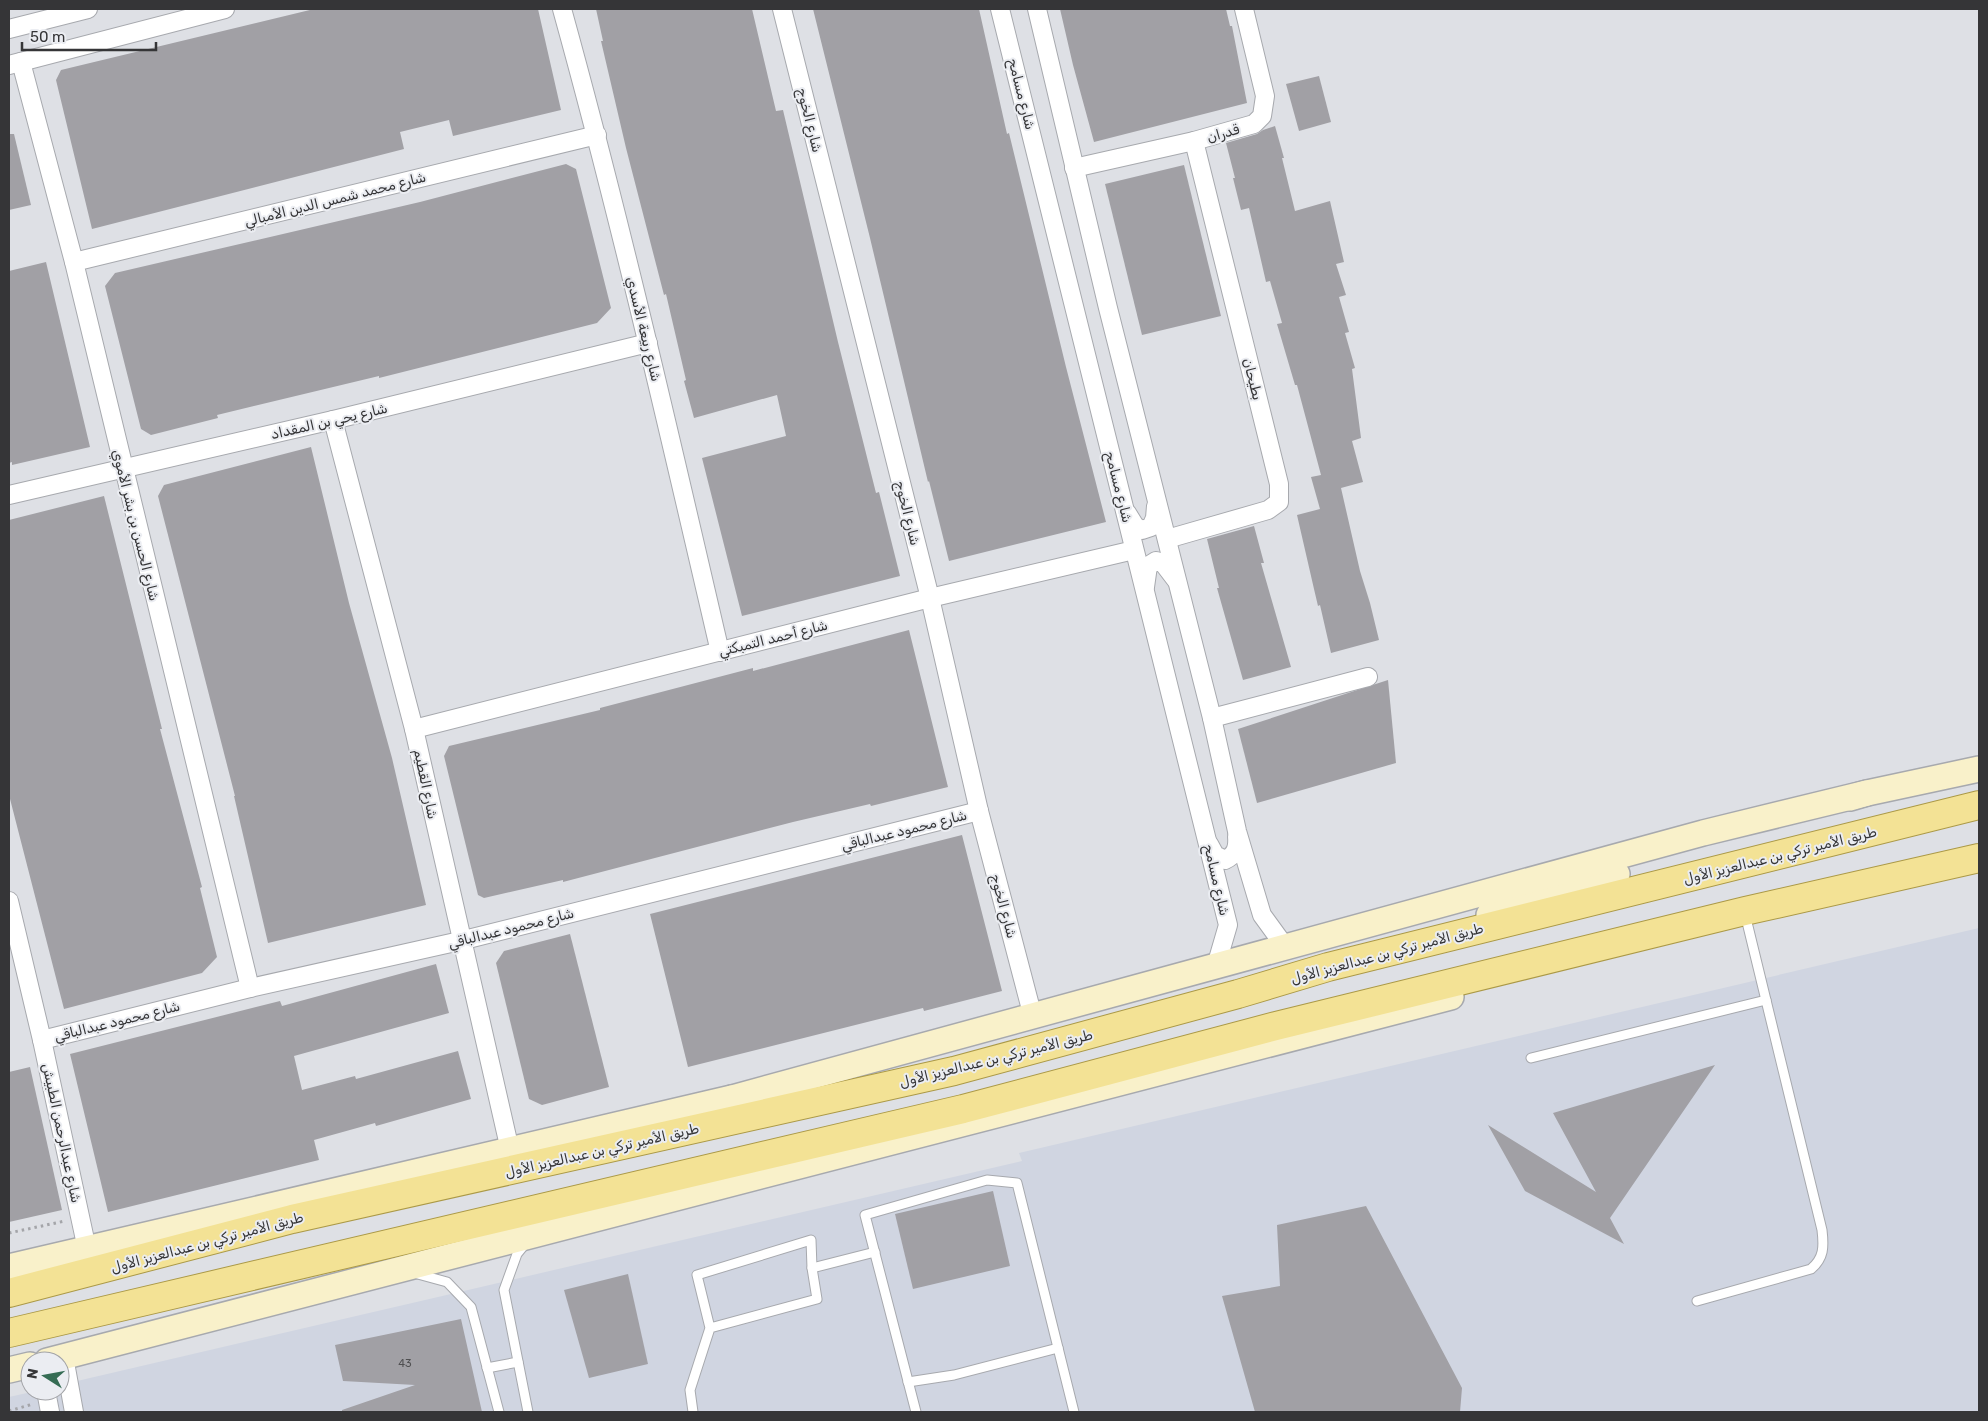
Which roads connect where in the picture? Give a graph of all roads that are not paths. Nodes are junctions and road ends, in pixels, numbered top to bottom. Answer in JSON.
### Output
{"nodes":[{"id":1,"x":88,"y":9,"type":"edge"},
{"id":2,"x":225,"y":9,"type":"edge"},
{"id":3,"x":562,"y":9,"type":"edge"},
{"id":4,"x":782,"y":9,"type":"edge"},
{"id":5,"x":1000,"y":9,"type":"edge"},
{"id":6,"x":1037,"y":9,"type":"edge"},
{"id":7,"x":1244,"y":9,"type":"edge"},
{"id":8,"x":19,"y":21,"type":"edge"},
{"id":9,"x":15,"y":63,"type":"edge"},
{"id":10,"x":597,"y":135,"type":"junction"},
{"id":11,"x":1194,"y":141,"type":"junction"},
{"id":12,"x":1074,"y":168,"type":"junction"},
{"id":13,"x":74,"y":262,"type":"junction"},
{"id":14,"x":648,"y":343,"type":"junction"},
{"id":15,"x":333,"y":420,"type":"junction"},
{"id":16,"x":122,"y":468,"type":"junction"},
{"id":17,"x":9,"y":495,"type":"edge"},
{"id":18,"x":1156,"y":502,"type":"junction"},
{"id":19,"x":1124,"y":506,"type":"junction"},
{"id":20,"x":1167,"y":539,"type":"junction"},
{"id":21,"x":1134,"y":550,"type":"junction"},
{"id":22,"x":1178,"y":582,"type":"junction"},
{"id":23,"x":1144,"y":591,"type":"junction"},
{"id":24,"x":930,"y":598,"type":"junction"},
{"id":25,"x":720,"y":652,"type":"junction"},
{"id":26,"x":1368,"y":677,"type":"dead end"},
{"id":27,"x":1212,"y":718,"type":"junction"},
{"id":28,"x":414,"y":729,"type":"junction"},
{"id":29,"x":1979,"y":769,"type":"edge"},
{"id":30,"x":1866,"y":793,"type":"junction"},
{"id":31,"x":1979,"y":805,"type":"edge"},
{"id":32,"x":979,"y":811,"type":"junction"},
{"id":33,"x":1237,"y":832,"type":"junction"},
{"id":34,"x":1208,"y":844,"type":"junction"},
{"id":35,"x":1979,"y":859,"type":"edge"},
{"id":36,"x":9,"y":901,"type":"edge"},
{"id":37,"x":1746,"y":916,"type":"junction"},
{"id":38,"x":460,"y":941,"type":"junction"},
{"id":39,"x":1286,"y":948,"type":"junction"},
{"id":40,"x":1216,"y":966,"type":"junction"},
{"id":41,"x":1328,"y":967,"type":"junction"},
{"id":42,"x":250,"y":988,"type":"junction"},
{"id":43,"x":1766,"y":1000,"type":"junction"},
{"id":44,"x":1033,"y":1017,"type":"junction"},
{"id":45,"x":42,"y":1040,"type":"junction"},
{"id":46,"x":1531,"y":1058,"type":"dead end"},
{"id":47,"x":732,"y":1098,"type":"junction"},
{"id":48,"x":782,"y":1109,"type":"junction"},
{"id":49,"x":510,"y":1150,"type":"junction"},
{"id":50,"x":534,"y":1235,"type":"junction"},
{"id":51,"x":87,"y":1249,"type":"junction"},
{"id":52,"x":875,"y":1252,"type":"junction"},
{"id":53,"x":9,"y":1267,"type":"edge"},
{"id":54,"x":812,"y":1268,"type":"junction"},
{"id":55,"x":402,"y":1269,"type":"junction"},
{"id":56,"x":9,"y":1293,"type":"edge"},
{"id":57,"x":1697,"y":1301,"type":"dead end"},
{"id":58,"x":710,"y":1328,"type":"junction"},
{"id":59,"x":9,"y":1333,"type":"edge"},
{"id":60,"x":1058,"y":1348,"type":"junction"},
{"id":61,"x":70,"y":1355,"type":"edge"},
{"id":62,"x":518,"y":1362,"type":"junction"},
{"id":63,"x":487,"y":1368,"type":"junction"},
{"id":64,"x":908,"y":1382,"type":"junction"},
{"id":65,"x":499,"y":1412,"type":"edge"},
{"id":66,"x":528,"y":1412,"type":"edge"},
{"id":67,"x":693,"y":1412,"type":"edge"},
{"id":68,"x":916,"y":1412,"type":"edge"},
{"id":69,"x":1074,"y":1412,"type":"edge"}],
"edges":[{"from":1,"to":8,"type":"street"},
{"from":2,"to":9,"type":"street"},
{"from":3,"to":10,"type":"street","name":"شارع ربيعة الأسدي"},
{"from":4,"to":24,"type":"street","name":"شارع الخوج"},
{"from":5,"to":19,"type":"street","name":"شارع مسامح"},
{"from":6,"to":12,"type":"street"},
{"from":7,"to":11,"type":"street","name":"قدران"},
{"from":9,"to":13,"type":"street","name":"شارع الحسن بن بشر الأموي"},
{"from":10,"to":13,"type":"street","name":"شارع محمد شمس الدين الأمبالي"},
{"from":10,"to":14,"type":"street","name":"شارع ربيعة الأسدي"},
{"from":11,"to":12,"type":"street","name":"قدران"},
{"from":11,"to":20,"type":"street","name":"بطيحان"},
{"from":12,"to":18,"type":"street"},
{"from":13,"to":16,"type":"street","name":"شارع الحسن بن بشر الأموي"},
{"from":14,"to":15,"type":"street","name":"شارع يحي بن المقداد"},
{"from":14,"to":25,"type":"street","name":"شارع ربيعة الأسدي"},
{"from":15,"to":16,"type":"street","name":"شارع يحي بن المقداد"},
{"from":15,"to":28,"type":"street","name":"شارع القطيم"},
{"from":16,"to":17,"type":"street","name":"شارع يحي بن المقداد"},
{"from":16,"to":42,"type":"street","name":"شارع الحسن بن بشر الأموي"},
{"from":18,"to":19,"type":"street"},
{"from":18,"to":20,"type":"street"},
{"from":19,"to":21,"type":"street","name":"شارع مسامح"},
{"from":20,"to":22,"type":"street"},
{"from":21,"to":23,"type":"street","name":"شارع مسامح"},
{"from":21,"to":24,"type":"street","name":"شارع أحمد التمبكتي"},
{"from":22,"to":23,"type":"street"},
{"from":22,"to":27,"type":"street"},
{"from":23,"to":34,"type":"street","name":"شارع مسامح"},
{"from":24,"to":25,"type":"street","name":"شارع أحمد التمبكتي"},
{"from":24,"to":32,"type":"street","name":"شارع الخوج"},
{"from":25,"to":28,"type":"street","name":"شارع أحمد التمبكتي"},
{"from":26,"to":27,"type":"street"},
{"from":27,"to":33,"type":"street"},
{"from":28,"to":38,"type":"street","name":"شارع القطيم"},
{"from":29,"to":30,"type":"main road"},
{"from":30,"to":39,"type":"main road"},
{"from":30,"to":41,"type":"main road"},
{"from":31,"to":41,"type":"main road","name":"طريق الأمير تركي بن عبدالعزيز الأول"},
{"from":32,"to":38,"type":"street","name":"شارع محمود عبدالباقي"},
{"from":32,"to":44,"type":"street","name":"شارع الخوج"},
{"from":33,"to":34,"type":"street"},
{"from":33,"to":39,"type":"street"},
{"from":34,"to":40,"type":"street","name":"شارع مسامح"},
{"from":35,"to":37,"type":"main road"},
{"from":36,"to":45,"type":"street","name":"شارع عبدالرحمن الطبيش"},
{"from":37,"to":43,"type":"lane"},
{"from":37,"to":50,"type":"main road"},
{"from":37,"to":59,"type":"main road"},
{"from":38,"to":42,"type":"street","name":"شارع محمود عبدالباقي"},
{"from":38,"to":49,"type":"street","name":"شارع القطيم"},
{"from":39,"to":40,"type":"main road"},
{"from":40,"to":44,"type":"main road"},
{"from":41,"to":48,"type":"main road","name":"طريق الأمير تركي بن عبدالعزيز الأول"},
{"from":42,"to":45,"type":"street","name":"شارع محمود عبدالباقي"},
{"from":43,"to":46,"type":"lane"},
{"from":43,"to":57,"type":"lane"},
{"from":44,"to":47,"type":"main road"},
{"from":45,"to":51,"type":"street","name":"شارع عبدالرحمن الطبيش"},
{"from":47,"to":48,"type":"main road"},
{"from":47,"to":49,"type":"main road"},
{"from":48,"to":56,"type":"main road","name":"طريق الأمير تركي بن عبدالعزيز الأول"},
{"from":49,"to":51,"type":"main road"},
{"from":50,"to":55,"type":"main road"},
{"from":50,"to":62,"type":"lane"},
{"from":51,"to":53,"type":"main road"},
{"from":52,"to":54,"type":"lane"},
{"from":52,"to":60,"type":"lane"},
{"from":52,"to":64,"type":"lane"},
{"from":54,"to":58,"type":"lane"},
{"from":54,"to":58,"type":"lane"},
{"from":55,"to":61,"type":"main road"},
{"from":55,"to":63,"type":"lane"},
{"from":58,"to":67,"type":"lane"},
{"from":60,"to":64,"type":"lane"},
{"from":60,"to":69,"type":"lane"},
{"from":62,"to":63,"type":"lane"},
{"from":62,"to":66,"type":"lane"},
{"from":63,"to":65,"type":"lane"},
{"from":64,"to":68,"type":"lane"}]}
